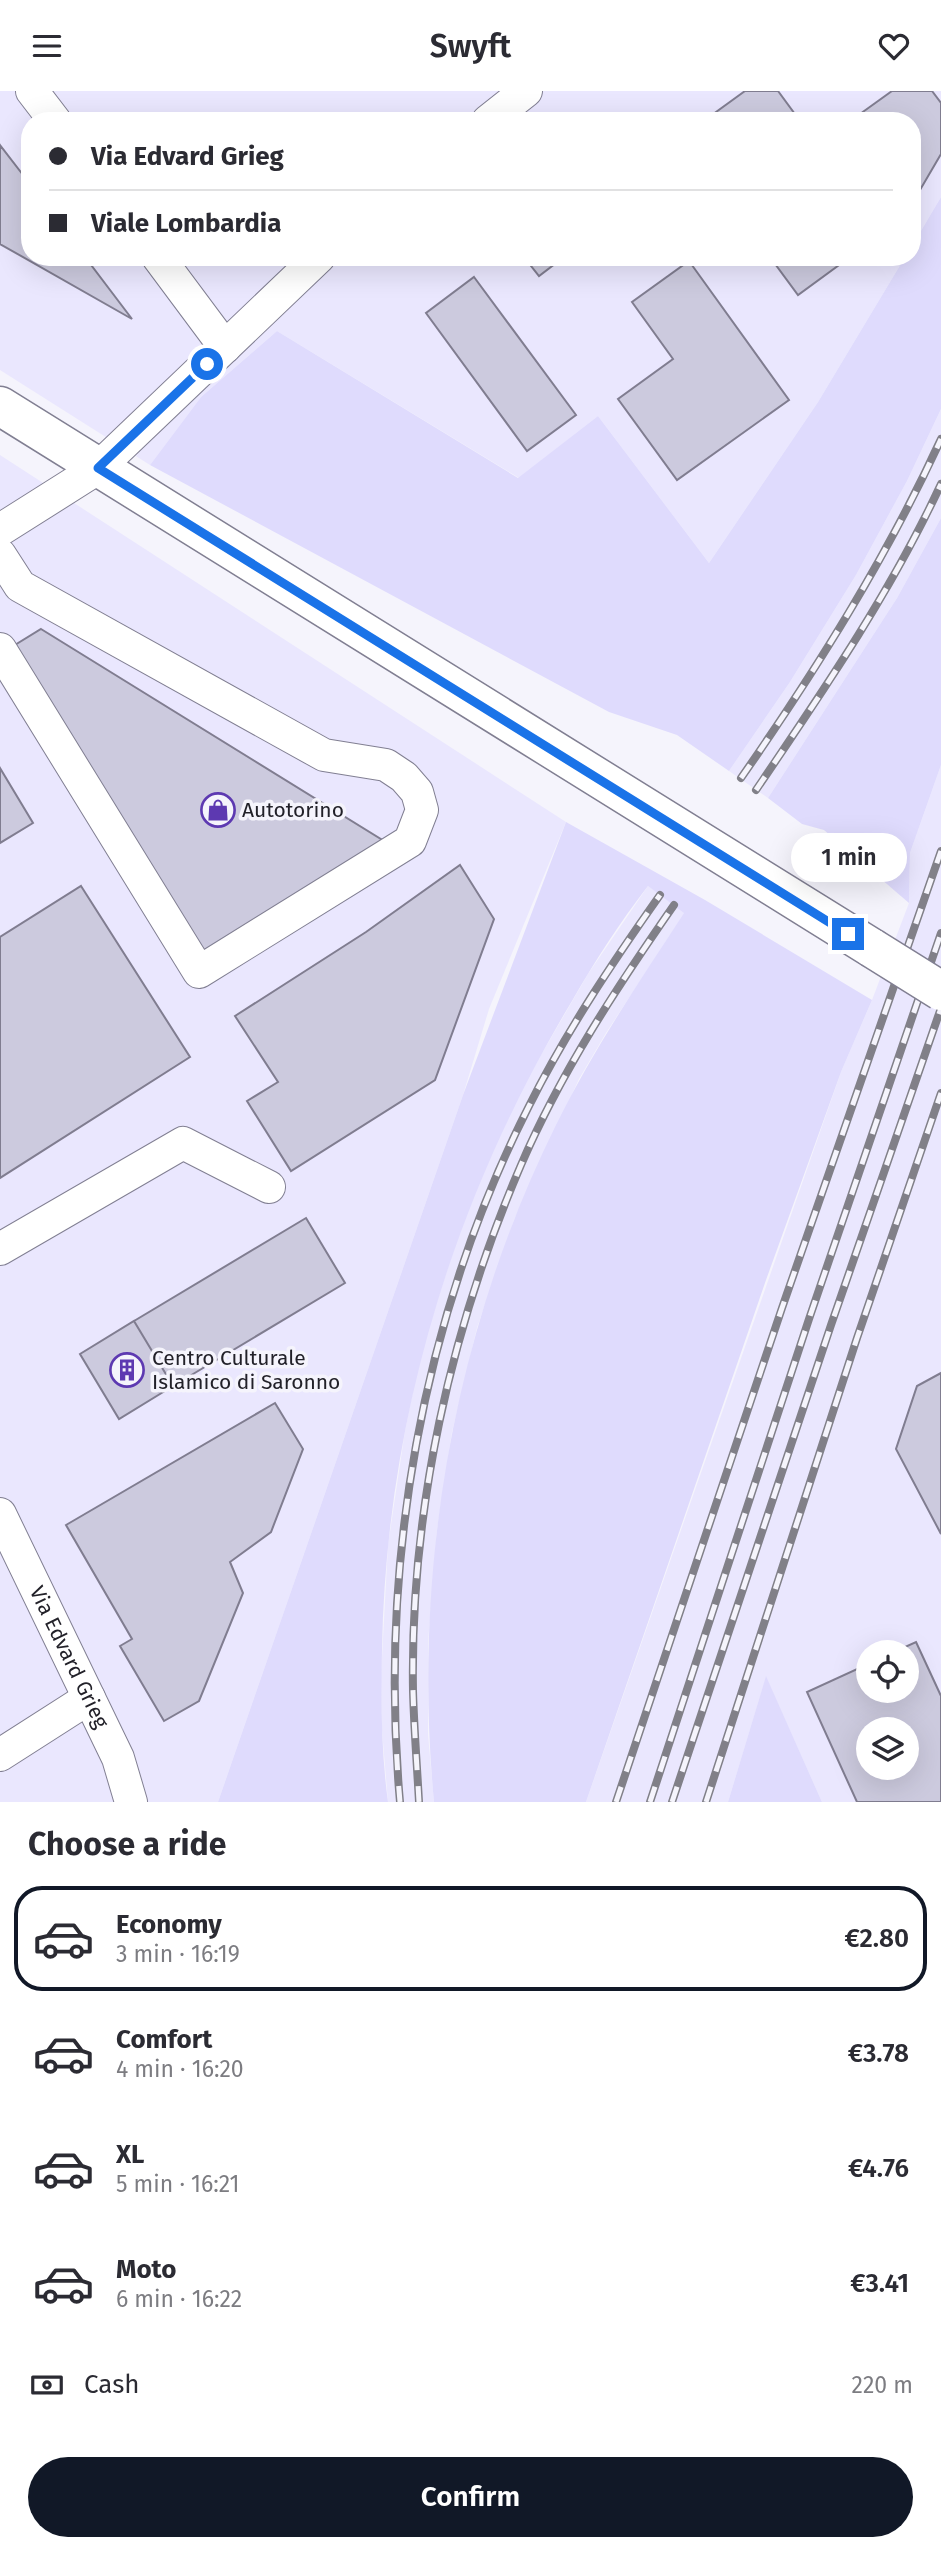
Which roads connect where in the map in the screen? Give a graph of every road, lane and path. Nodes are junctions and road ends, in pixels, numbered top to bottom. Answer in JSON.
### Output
{"nodes":[{"id":1,"x":32,"y":91,"type":"edge"},
{"id":2,"x":522,"y":92,"type":"edge"},
{"id":3,"x":48,"y":112,"type":"edge"},
{"id":4,"x":499,"y":112,"type":"edge"},
{"id":5,"x":165,"y":266,"type":"edge"},
{"id":6,"x":310,"y":266,"type":"edge"},
{"id":7,"x":225,"y":347,"type":"junction"},
{"id":8,"x":0,"y":406,"type":"edge"},
{"id":9,"x":98,"y":468,"type":"junction"},
{"id":10,"x":0,"y":530,"type":"edge"},
{"id":11,"x":0,"y":555,"type":"edge"},
{"id":12,"x":0,"y":649,"type":"edge"},
{"id":13,"x":941,"y":991,"type":"edge"},
{"id":14,"x":269,"y":1188,"type":"dead end"},
{"id":15,"x":0,"y":1248,"type":"edge"},
{"id":16,"x":0,"y":1514,"type":"edge"},
{"id":17,"x":89,"y":1698,"type":"junction"},
{"id":18,"x":0,"y":1755,"type":"edge"},
{"id":19,"x":131,"y":1802,"type":"edge"}],
"edges":[{"from":1,"to":3,"type":"street"},
{"from":2,"to":4,"type":"street"},
{"from":5,"to":7,"type":"street"},
{"from":6,"to":7,"type":"street"},
{"from":7,"to":9,"type":"street"},
{"from":8,"to":9,"type":"main road"},
{"from":9,"to":10,"type":"street"},
{"from":9,"to":13,"type":"main road","bridge":true},
{"from":11,"to":12,"type":"street"},
{"from":14,"to":15,"type":"street"},
{"from":16,"to":17,"type":"street","name":"Via Edvard Grieg"},
{"from":17,"to":18,"type":"street"},
{"from":17,"to":19,"type":"street","name":"Via Edvard Grieg"}]}
